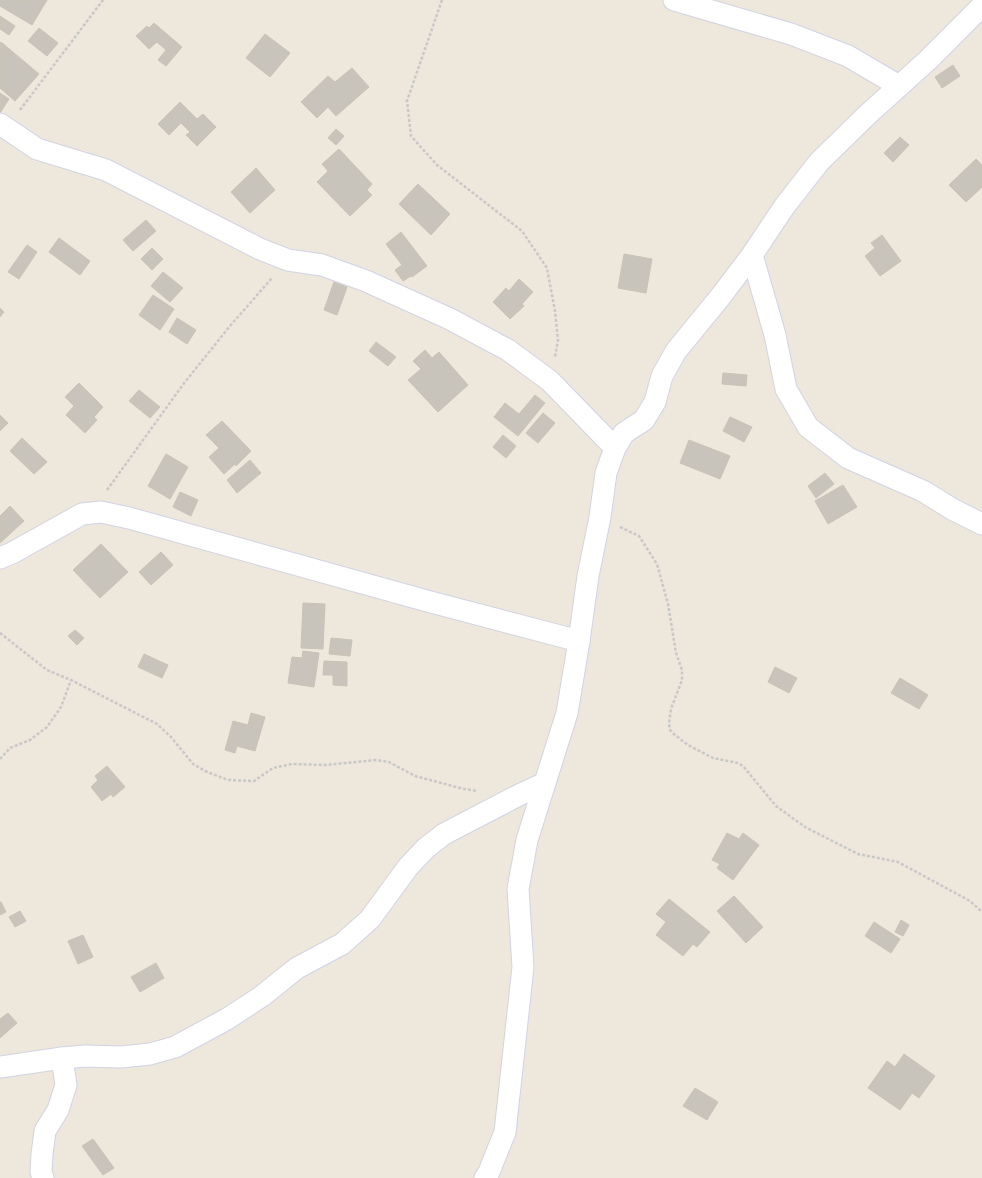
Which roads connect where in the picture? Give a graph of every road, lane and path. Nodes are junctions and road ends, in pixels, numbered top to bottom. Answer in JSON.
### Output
{"nodes":[{"id":1,"x":103,"y":0,"type":"edge"},
{"id":2,"x":442,"y":0,"type":"edge"},
{"id":3,"x":674,"y":0,"type":"edge"},
{"id":4,"x":982,"y":6,"type":"edge"},
{"id":5,"x":899,"y":86,"type":"junction"},
{"id":6,"x":3,"y":127,"type":"edge"},
{"id":7,"x":752,"y":255,"type":"junction"},
{"id":8,"x":288,"y":260,"type":"junction"},
{"id":9,"x":550,"y":381,"type":"junction"},
{"id":10,"x":615,"y":448,"type":"junction"},
{"id":11,"x":82,"y":514,"type":"junction"},
{"id":12,"x":600,"y":518,"type":"junction"},
{"id":13,"x":982,"y":524,"type":"edge"},
{"id":14,"x":0,"y":558,"type":"edge"},
{"id":15,"x":0,"y":633,"type":"edge"},
{"id":16,"x":579,"y":641,"type":"junction"},
{"id":17,"x":71,"y":680,"type":"junction"},
{"id":18,"x":0,"y":759,"type":"edge"},
{"id":19,"x":545,"y":784,"type":"junction"},
{"id":20,"x":480,"y":791,"type":"dead end"},
{"id":21,"x":982,"y":912,"type":"edge"},
{"id":22,"x":62,"y":1058,"type":"junction"},
{"id":23,"x":0,"y":1067,"type":"edge"},
{"id":24,"x":43,"y":1178,"type":"edge"},
{"id":25,"x":485,"y":1178,"type":"edge"}],
"edges":[{"from":1,"to":6,"type":"path"},
{"from":2,"to":9,"type":"path"},
{"from":3,"to":5,"type":"street"},
{"from":4,"to":5,"type":"street"},
{"from":5,"to":7,"type":"street"},
{"from":6,"to":8,"type":"street"},
{"from":7,"to":10,"type":"street"},
{"from":7,"to":13,"type":"street"},
{"from":8,"to":9,"type":"street"},
{"from":8,"to":11,"type":"path"},
{"from":9,"to":10,"type":"street"},
{"from":10,"to":12,"type":"street"},
{"from":11,"to":14,"type":"street"},
{"from":11,"to":16,"type":"street"},
{"from":12,"to":16,"type":"street"},
{"from":12,"to":21,"type":"path"},
{"from":15,"to":17,"type":"path"},
{"from":16,"to":19,"type":"street"},
{"from":17,"to":18,"type":"path"},
{"from":17,"to":20,"type":"path"},
{"from":19,"to":22,"type":"street"},
{"from":19,"to":25,"type":"street"},
{"from":22,"to":23,"type":"street"},
{"from":22,"to":24,"type":"street"}]}
